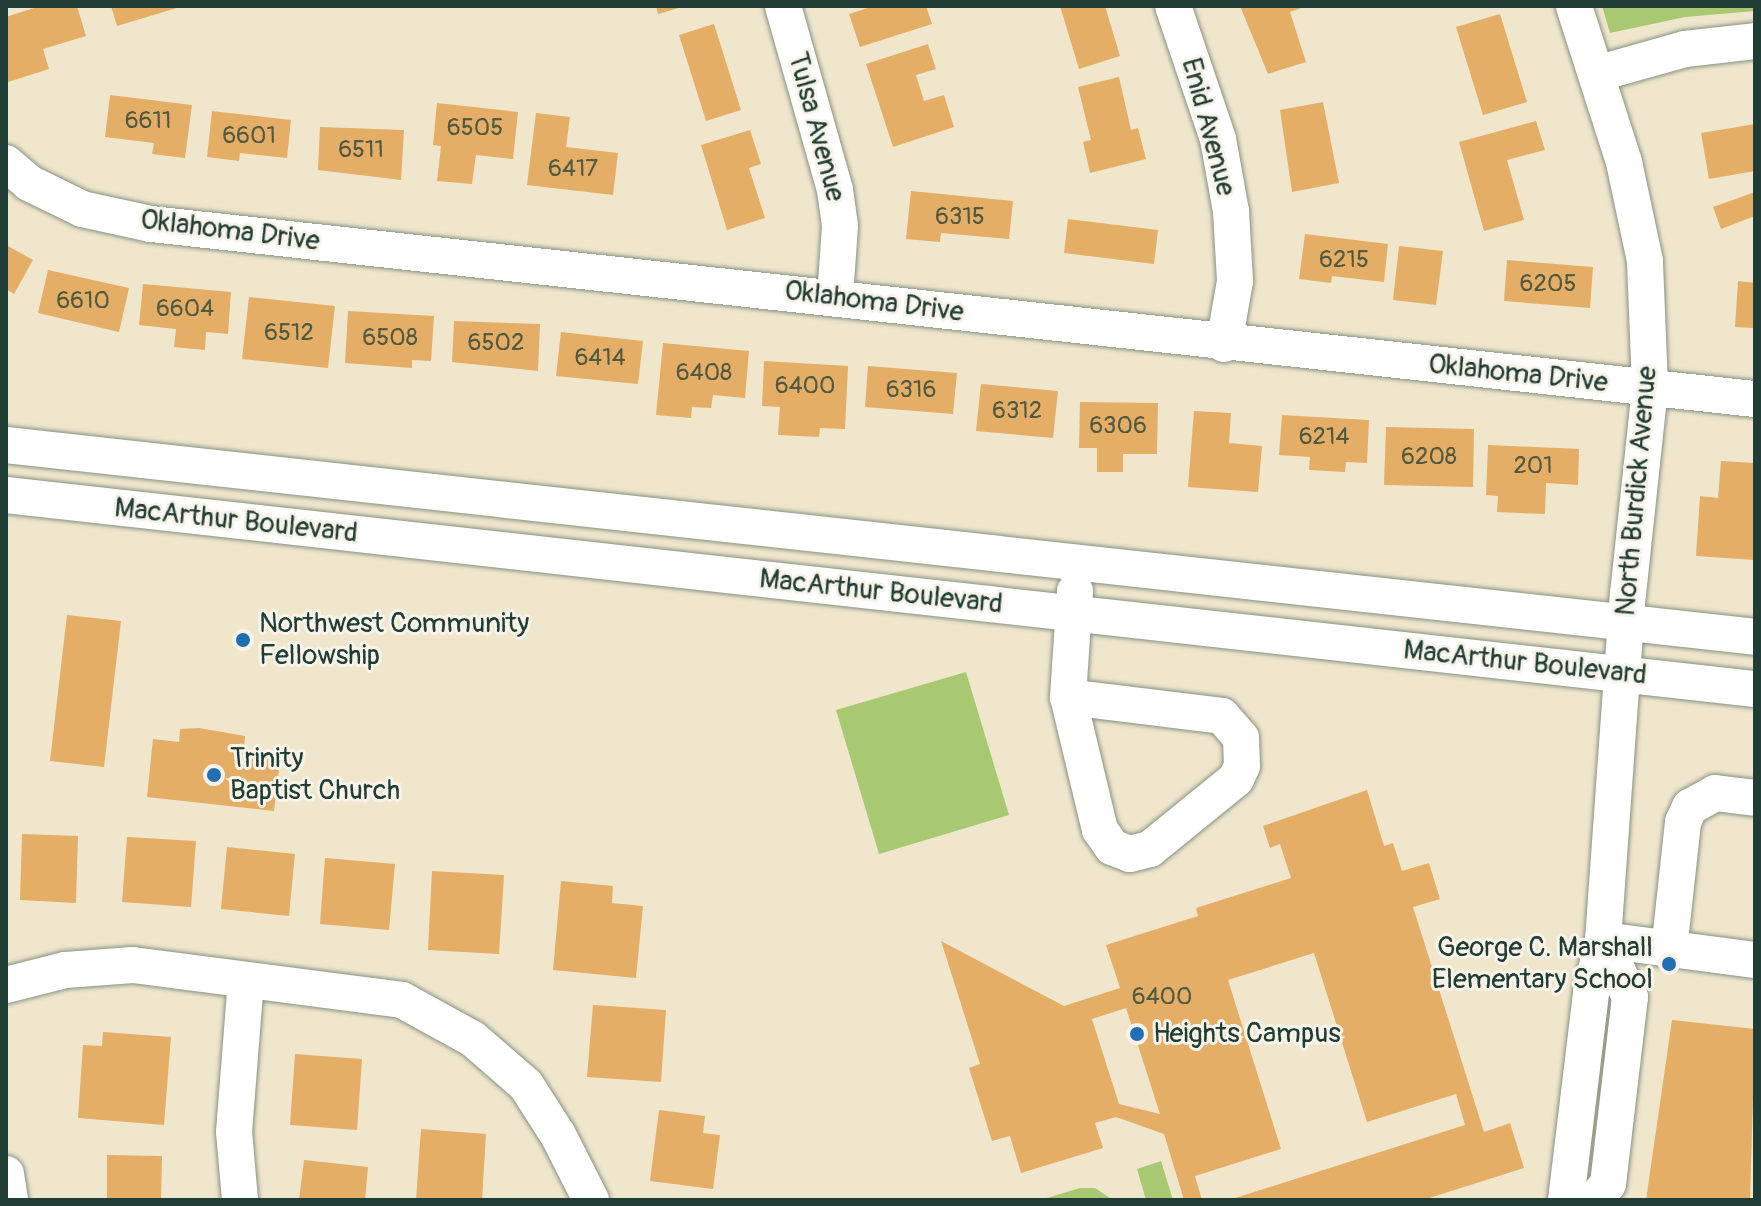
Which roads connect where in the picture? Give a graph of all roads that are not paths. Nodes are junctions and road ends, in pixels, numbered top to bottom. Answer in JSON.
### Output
{"nodes":[{"id":1,"x":783,"y":6,"type":"edge"},
{"id":2,"x":1173,"y":6,"type":"edge"},
{"id":3,"x":1574,"y":6,"type":"edge"},
{"id":4,"x":1755,"y":41,"type":"edge"},
{"id":5,"x":1596,"y":74,"type":"junction"},
{"id":6,"x":6,"y":163,"type":"edge"},
{"id":7,"x":835,"y":297,"type":"junction"},
{"id":8,"x":1224,"y":344,"type":"junction"},
{"id":9,"x":1650,"y":387,"type":"junction"},
{"id":10,"x":1755,"y":399,"type":"edge"},
{"id":11,"x":6,"y":445,"type":"edge"},
{"id":12,"x":6,"y":495,"type":"edge"},
{"id":13,"x":1078,"y":562,"type":"junction"},
{"id":14,"x":1072,"y":613,"type":"junction"},
{"id":15,"x":1626,"y":624,"type":"junction"},
{"id":16,"x":1755,"y":637,"type":"edge"},
{"id":17,"x":1623,"y":674,"type":"junction"},
{"id":18,"x":1755,"y":689,"type":"edge"},
{"id":19,"x":1068,"y":697,"type":"junction"},
{"id":20,"x":1755,"y":798,"type":"edge"},
{"id":21,"x":1603,"y":940,"type":"junction"},
{"id":22,"x":1669,"y":951,"type":"junction"},
{"id":23,"x":1755,"y":960,"type":"edge"},
{"id":24,"x":246,"y":980,"type":"junction"},
{"id":25,"x":6,"y":985,"type":"edge"},
{"id":26,"x":6,"y":1174,"type":"edge"},
{"id":27,"x":10,"y":1200,"type":"edge"},
{"id":28,"x":240,"y":1200,"type":"edge"},
{"id":29,"x":591,"y":1200,"type":"edge"},
{"id":30,"x":1566,"y":1200,"type":"edge"},
{"id":31,"x":1594,"y":1200,"type":"edge"}],
"edges":[{"from":1,"to":7,"type":"street","name":"Tulsa Avenue"},
{"from":2,"to":8,"type":"street","name":"Enid Avenue"},
{"from":3,"to":5,"type":"street","name":"North Burdick Avenue"},
{"from":4,"to":5,"type":"street"},
{"from":5,"to":9,"type":"street","name":"North Burdick Avenue"},
{"from":6,"to":7,"type":"street","name":"Oklahoma Drive"},
{"from":7,"to":8,"type":"street","name":"Oklahoma Drive"},
{"from":8,"to":9,"type":"street","name":"Oklahoma Drive"},
{"from":9,"to":10,"type":"street","name":"Oklahoma Drive"},
{"from":9,"to":15,"type":"street","name":"North Burdick Avenue"},
{"from":11,"to":13,"type":"street","name":"MacArthur Boulevard"},
{"from":12,"to":14,"type":"street","name":"MacArthur Boulevard"},
{"from":13,"to":14,"type":"street"},
{"from":13,"to":15,"type":"street","name":"MacArthur Boulevard"},
{"from":14,"to":17,"type":"street","name":"MacArthur Boulevard"},
{"from":14,"to":19,"type":"street"},
{"from":15,"to":16,"type":"street","name":"MacArthur Boulevard"},
{"from":15,"to":17,"type":"street","name":"North Burdick Avenue"},
{"from":17,"to":18,"type":"street","name":"MacArthur Boulevard"},
{"from":17,"to":21,"type":"street","name":"North Burdick Avenue"},
{"from":19,"to":19,"type":"street"},
{"from":20,"to":22,"type":"street"},
{"from":21,"to":22,"type":"street"},
{"from":21,"to":30,"type":"street","name":"North Burdick Avenue"},
{"from":21,"to":31,"type":"street"},
{"from":22,"to":23,"type":"street"},
{"from":24,"to":25,"type":"street"},
{"from":24,"to":28,"type":"street"},
{"from":24,"to":29,"type":"street"},
{"from":26,"to":27,"type":"street"}]}
